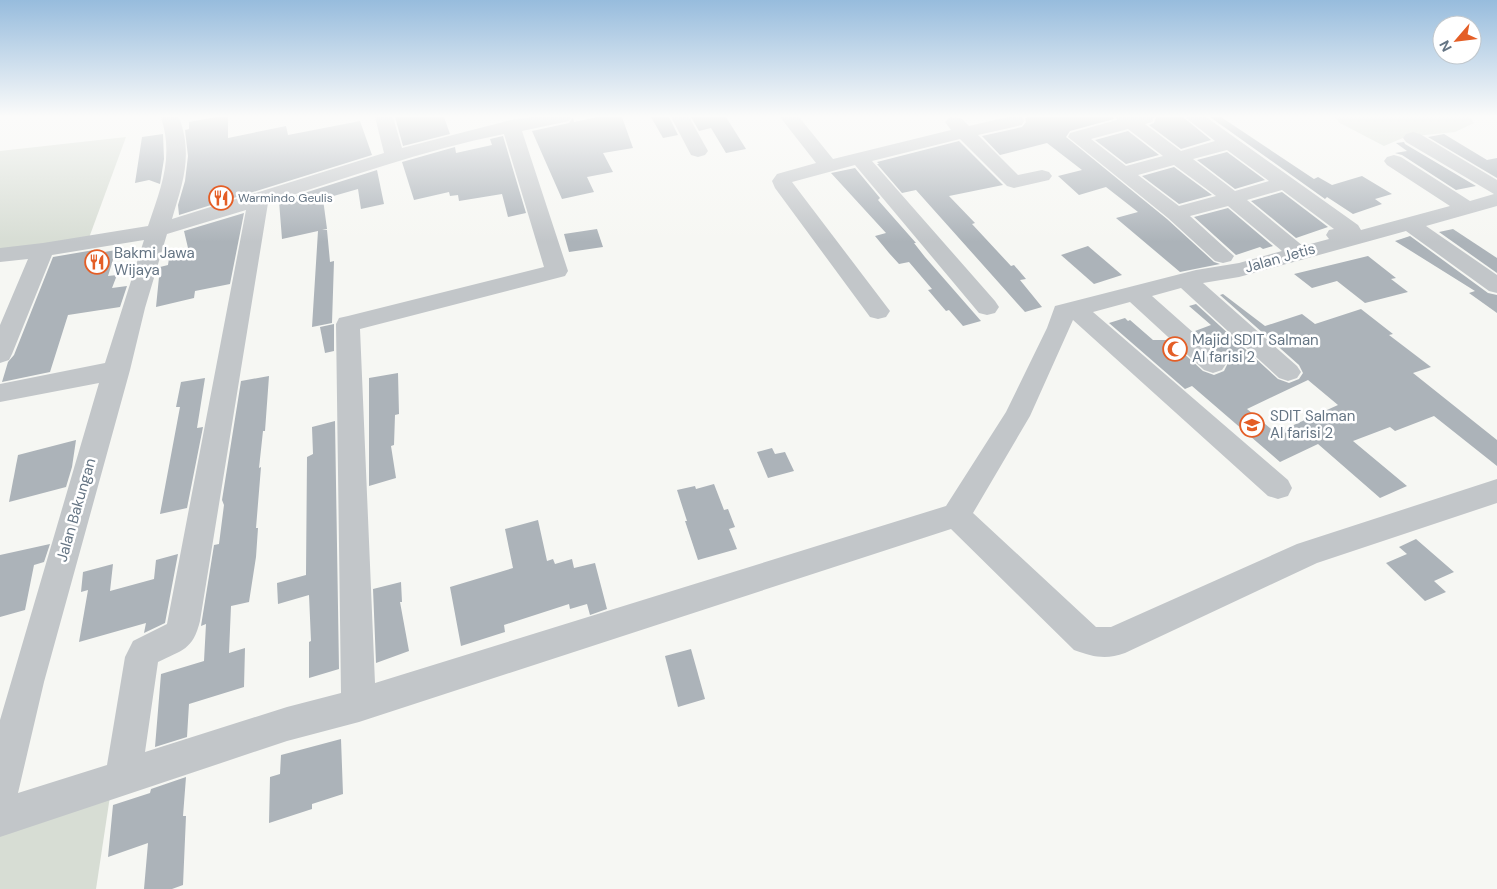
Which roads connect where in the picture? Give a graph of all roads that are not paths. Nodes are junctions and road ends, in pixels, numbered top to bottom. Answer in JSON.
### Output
{"nodes":[{"id":1,"x":176,"y":158,"type":"edge"},
{"id":2,"x":387,"y":158,"type":"edge"},
{"id":3,"x":522,"y":158,"type":"edge"},
{"id":4,"x":823,"y":158,"type":"edge"},
{"id":5,"x":857,"y":158,"type":"edge"},
{"id":6,"x":859,"y":158,"type":"edge"},
{"id":7,"x":990,"y":158,"type":"edge"},
{"id":8,"x":1103,"y":158,"type":"edge"},
{"id":9,"x":1173,"y":158,"type":"edge"},
{"id":10,"x":1180,"y":158,"type":"edge"},
{"id":11,"x":1251,"y":158,"type":"edge"},
{"id":12,"x":1447,"y":158,"type":"edge"},
{"id":13,"x":1394,"y":161,"type":"dead end"},
{"id":14,"x":829,"y":166,"type":"junction"},
{"id":15,"x":1122,"y":173,"type":"junction"},
{"id":16,"x":1042,"y":176,"type":"dead end"},
{"id":17,"x":1285,"y":183,"type":"junction"},
{"id":18,"x":1497,"y":189,"type":"edge"},
{"id":19,"x":1231,"y":198,"type":"junction"},
{"id":20,"x":258,"y":199,"type":"junction"},
{"id":21,"x":1497,"y":200,"type":"edge"},
{"id":22,"x":1465,"y":207,"type":"junction"},
{"id":23,"x":1175,"y":214,"type":"junction"},
{"id":24,"x":1408,"y":223,"type":"junction"},
{"id":25,"x":156,"y":231,"type":"junction"},
{"id":26,"x":1337,"y":235,"type":"dead end"},
{"id":27,"x":43,"y":250,"type":"junction"},
{"id":28,"x":1297,"y":252,"type":"junction"},
{"id":29,"x":0,"y":256,"type":"edge"},
{"id":30,"x":1223,"y":256,"type":"dead end"},
{"id":31,"x":1187,"y":281,"type":"junction"},
{"id":32,"x":1497,"y":286,"type":"edge"},
{"id":33,"x":1126,"y":296,"type":"junction"},
{"id":34,"x":987,"y":307,"type":"dead end"},
{"id":35,"x":878,"y":311,"type":"dead end"},
{"id":36,"x":1069,"y":311,"type":"junction"},
{"id":37,"x":0,"y":354,"type":"edge"},
{"id":38,"x":1213,"y":364,"type":"dead end"},
{"id":39,"x":117,"y":370,"type":"junction"},
{"id":40,"x":1288,"y":372,"type":"dead end"},
{"id":41,"x":0,"y":393,"type":"edge"},
{"id":42,"x":1278,"y":488,"type":"dead end"},
{"id":43,"x":1497,"y":491,"type":"edge"},
{"id":44,"x":956,"y":515,"type":"junction"},
{"id":45,"x":359,"y":706,"type":"junction"},
{"id":46,"x":123,"y":779,"type":"junction"},
{"id":47,"x":0,"y":791,"type":"edge"},
{"id":48,"x":0,"y":818,"type":"edge"}],
"edges":[{"from":1,"to":25,"type":"street","name":"Jalan Bakungan"},
{"from":2,"to":20,"type":"street"},
{"from":3,"to":45,"type":"street"},
{"from":4,"to":14,"type":"street"},
{"from":5,"to":14,"type":"street"},
{"from":6,"to":34,"type":"street"},
{"from":7,"to":16,"type":"street"},
{"from":8,"to":15,"type":"street"},
{"from":9,"to":15,"type":"street"},
{"from":10,"to":19,"type":"street"},
{"from":11,"to":17,"type":"street"},
{"from":12,"to":18,"type":"street"},
{"from":13,"to":22,"type":"street"},
{"from":14,"to":35,"type":"street"},
{"from":15,"to":23,"type":"street"},
{"from":17,"to":19,"type":"street"},
{"from":17,"to":26,"type":"street"},
{"from":19,"to":23,"type":"street"},
{"from":19,"to":28,"type":"street"},
{"from":20,"to":25,"type":"street"},
{"from":20,"to":46,"type":"street"},
{"from":21,"to":22,"type":"street","name":"Jalan Jetis"},
{"from":22,"to":24,"type":"street","name":"Jalan Jetis"},
{"from":23,"to":30,"type":"street"},
{"from":24,"to":28,"type":"street","name":"Jalan Jetis"},
{"from":24,"to":32,"type":"street"},
{"from":25,"to":27,"type":"street"},
{"from":25,"to":39,"type":"street","name":"Jalan Bakungan"},
{"from":27,"to":29,"type":"street"},
{"from":27,"to":37,"type":"street"},
{"from":28,"to":31,"type":"street","name":"Jalan Jetis"},
{"from":31,"to":33,"type":"street","name":"Jalan Jetis"},
{"from":31,"to":40,"type":"street"},
{"from":33,"to":36,"type":"street","name":"Jalan Jetis"},
{"from":33,"to":38,"type":"street"},
{"from":36,"to":42,"type":"street"},
{"from":36,"to":44,"type":"street"},
{"from":39,"to":41,"type":"street"},
{"from":39,"to":47,"type":"street","name":"Jalan Bakungan"},
{"from":43,"to":44,"type":"street"},
{"from":44,"to":45,"type":"street"},
{"from":45,"to":46,"type":"street"},
{"from":46,"to":48,"type":"street"}]}
